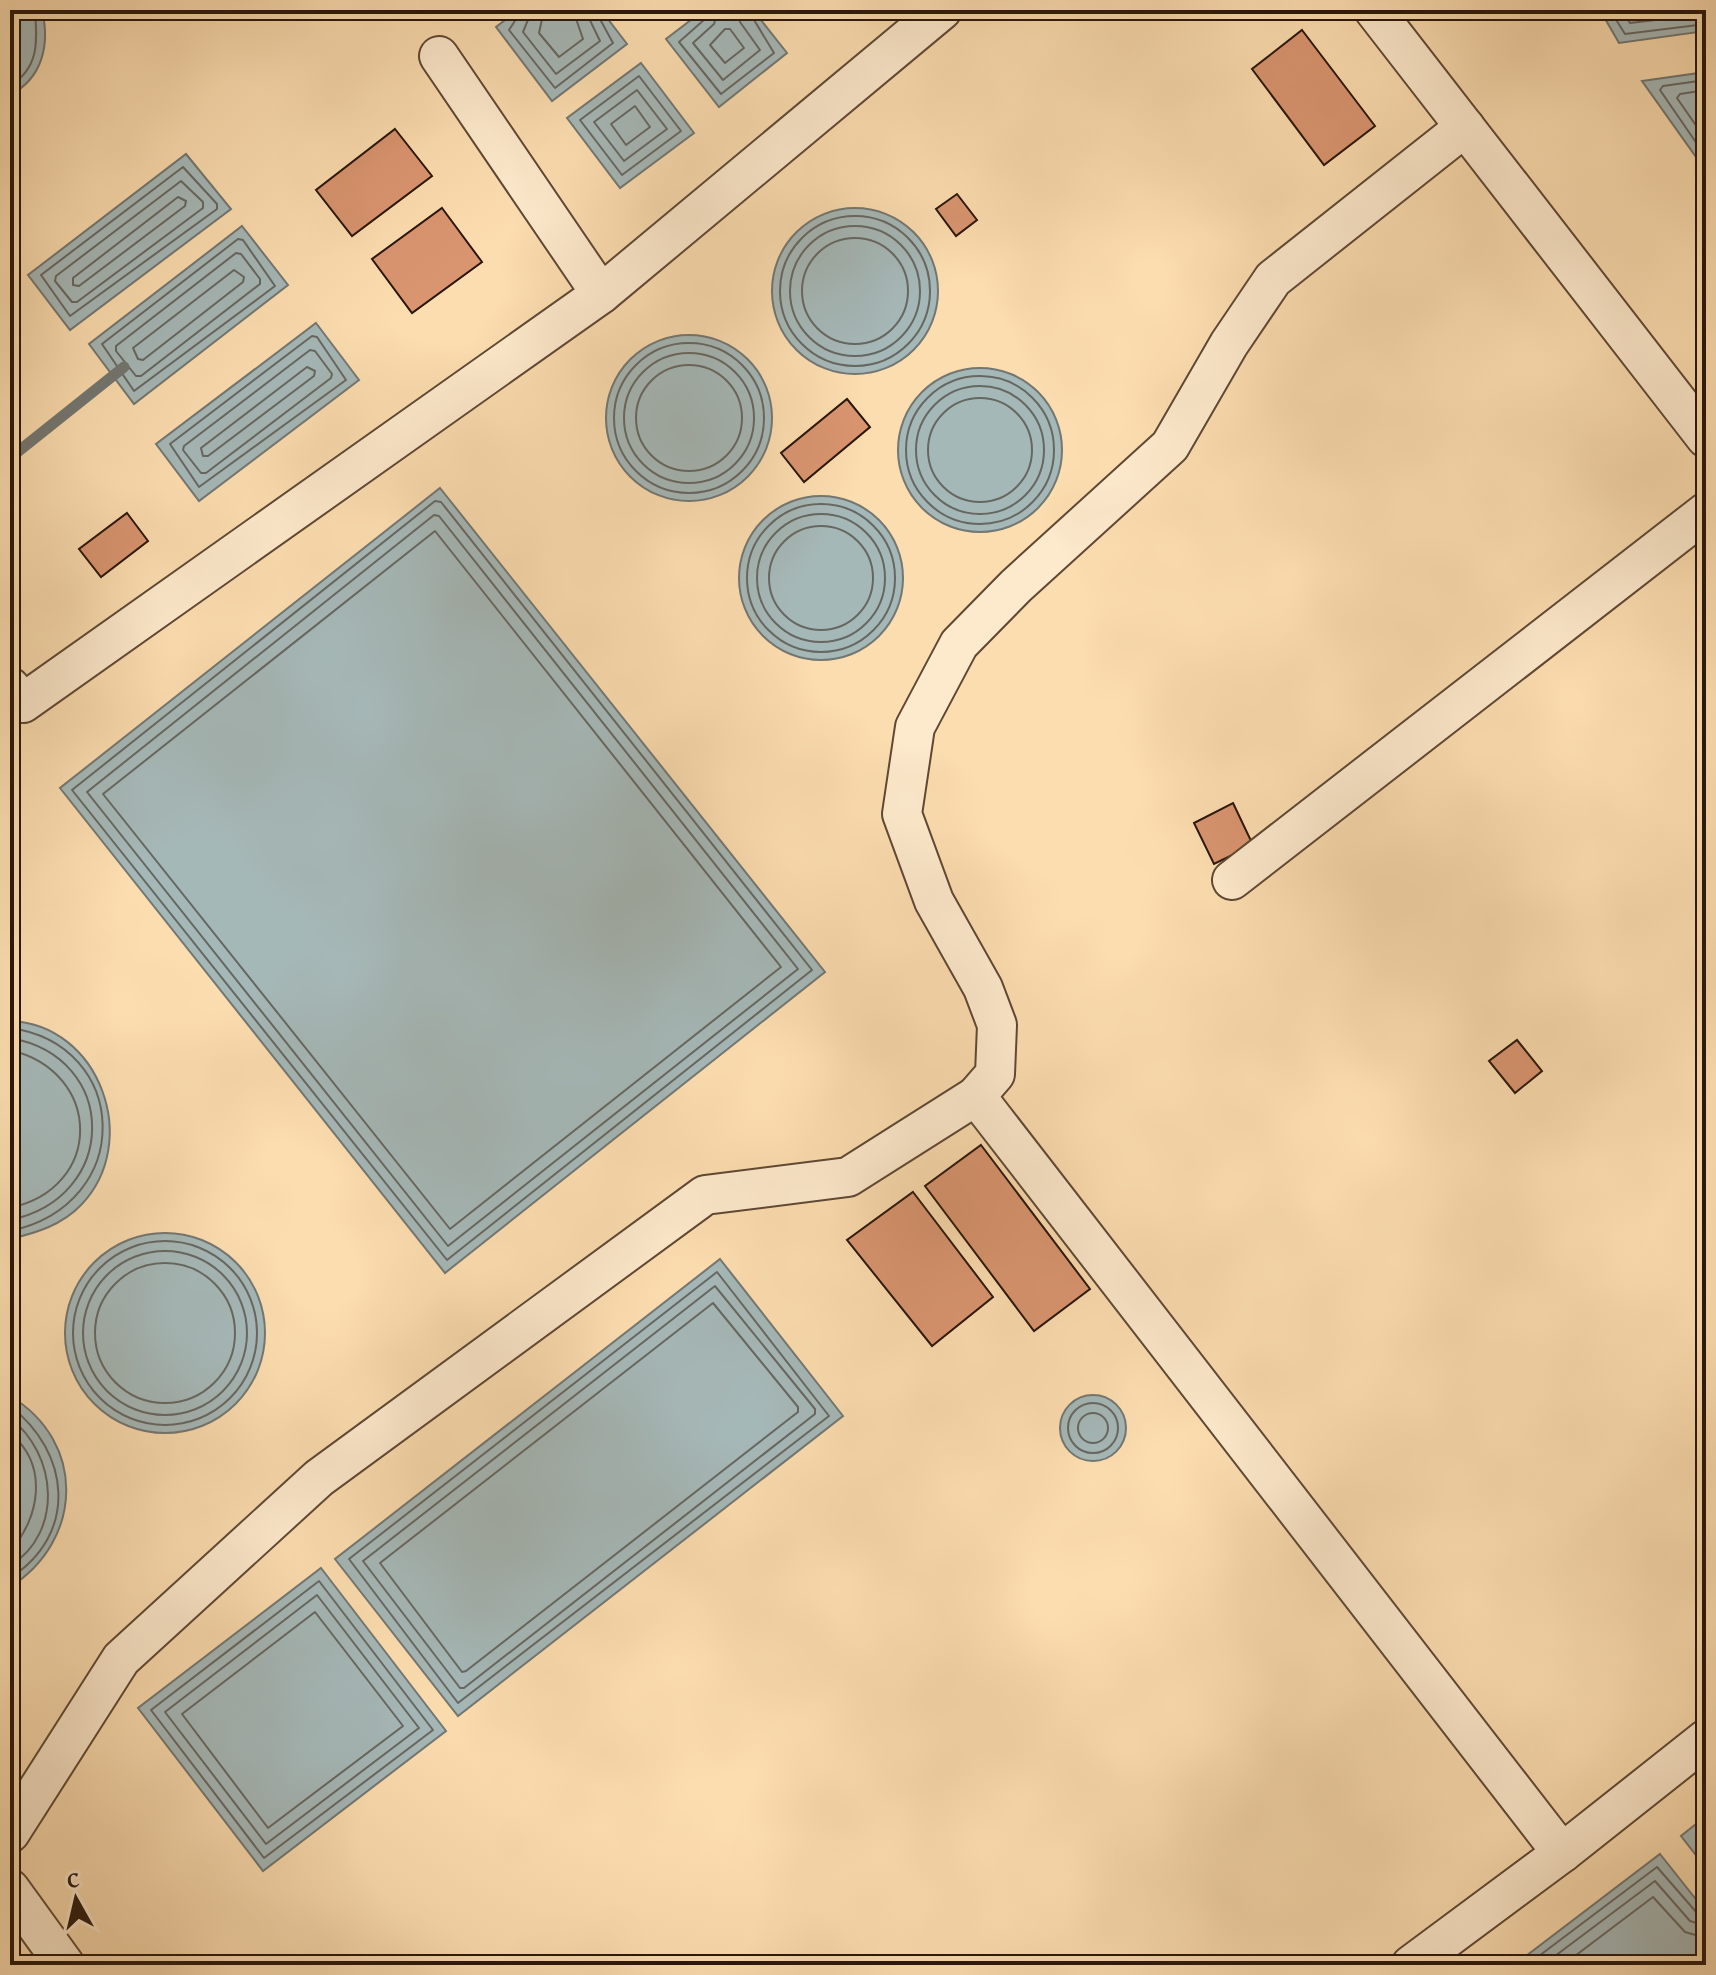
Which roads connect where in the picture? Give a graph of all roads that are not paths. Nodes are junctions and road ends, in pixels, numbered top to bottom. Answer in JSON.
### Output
{"nodes":[{"id":1,"x":942,"y":10,"type":"edge"},
{"id":2,"x":1374,"y":10,"type":"edge"},
{"id":3,"x":439,"y":56,"type":"dead end"},
{"id":4,"x":1465,"y":127,"type":"junction"},
{"id":5,"x":601,"y":294,"type":"junction"},
{"id":6,"x":1706,"y":438,"type":"edge"},
{"id":7,"x":1706,"y":512,"type":"edge"},
{"id":8,"x":10,"y":687,"type":"edge"},
{"id":9,"x":1232,"y":880,"type":"dead end"},
{"id":10,"x":976,"y":1096,"type":"junction"},
{"id":11,"x":1706,"y":1739,"type":"edge"},
{"id":12,"x":10,"y":1833,"type":"edge"},
{"id":13,"x":1562,"y":1853,"type":"junction"},
{"id":14,"x":10,"y":1889,"type":"edge"},
{"id":15,"x":65,"y":1965,"type":"edge"},
{"id":16,"x":1411,"y":1965,"type":"edge"}],
"edges":[{"from":1,"to":5,"type":"lane"},
{"from":2,"to":4,"type":"lane"},
{"from":3,"to":5,"type":"lane"},
{"from":4,"to":6,"type":"lane"},
{"from":4,"to":10,"type":"lane"},
{"from":5,"to":8,"type":"lane"},
{"from":7,"to":9,"type":"lane"},
{"from":10,"to":12,"type":"lane"},
{"from":10,"to":13,"type":"lane"},
{"from":11,"to":13,"type":"lane"},
{"from":13,"to":16,"type":"lane"},
{"from":14,"to":15,"type":"lane"}]}
